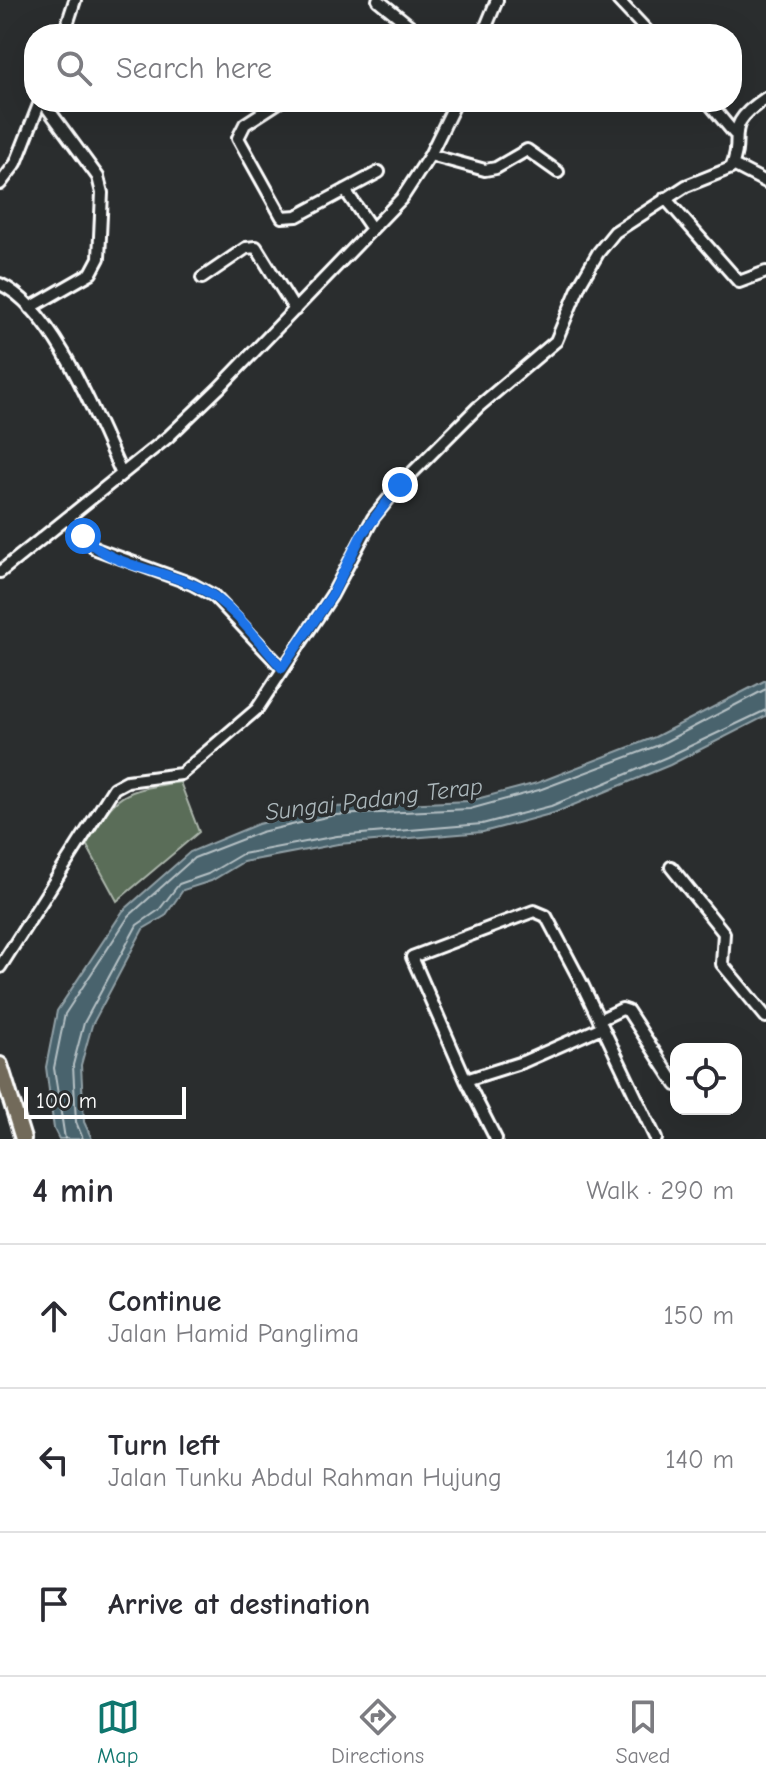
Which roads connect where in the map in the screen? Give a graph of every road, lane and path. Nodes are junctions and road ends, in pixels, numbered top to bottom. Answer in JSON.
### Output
{"nodes":[{"id":1,"x":75,"y":0,"type":"edge"},
{"id":2,"x":378,"y":0,"type":"edge"},
{"id":3,"x":497,"y":0,"type":"edge"},
{"id":4,"x":618,"y":0,"type":"edge"},
{"id":5,"x":67,"y":24,"type":"edge"},
{"id":6,"x":408,"y":24,"type":"edge"},
{"id":7,"x":487,"y":24,"type":"edge"},
{"id":8,"x":641,"y":24,"type":"edge"},
{"id":9,"x":766,"y":98,"type":"edge"},
{"id":10,"x":38,"y":112,"type":"edge"},
{"id":11,"x":49,"y":112,"type":"edge"},
{"id":12,"x":264,"y":112,"type":"edge"},
{"id":13,"x":451,"y":112,"type":"edge"},
{"id":14,"x":716,"y":112,"type":"edge"},
{"id":15,"x":734,"y":133,"type":"junction"},
{"id":16,"x":430,"y":155,"type":"junction"},
{"id":17,"x":733,"y":165,"type":"junction"},
{"id":18,"x":379,"y":172,"type":"dead end"},
{"id":19,"x":558,"y":172,"type":"dead end"},
{"id":20,"x":766,"y":182,"type":"edge"},
{"id":21,"x":0,"y":184,"type":"edge"},
{"id":22,"x":345,"y":190,"type":"junction"},
{"id":23,"x":665,"y":198,"type":"junction"},
{"id":24,"x":372,"y":229,"type":"junction"},
{"id":25,"x":766,"y":272,"type":"edge"},
{"id":26,"x":202,"y":278,"type":"dead end"},
{"id":27,"x":0,"y":284,"type":"edge"},
{"id":28,"x":30,"y":308,"type":"junction"},
{"id":29,"x":295,"y":310,"type":"junction"},
{"id":30,"x":122,"y":474,"type":"junction"},
{"id":31,"x":67,"y":518,"type":"junction"},
{"id":32,"x":0,"y":572,"type":"edge"},
{"id":33,"x":282,"y":668,"type":"junction"},
{"id":34,"x":671,"y":867,"type":"dead end"},
{"id":35,"x":0,"y":967,"type":"edge"},
{"id":36,"x":766,"y":1017,"type":"edge"},
{"id":37,"x":601,"y":1023,"type":"junction"},
{"id":38,"x":0,"y":1065,"type":"edge"},
{"id":39,"x":670,"y":1076,"type":"edge"},
{"id":40,"x":466,"y":1080,"type":"junction"},
{"id":41,"x":23,"y":1139,"type":"edge"},
{"id":42,"x":496,"y":1139,"type":"edge"},
{"id":43,"x":656,"y":1139,"type":"edge"}],
"edges":[{"from":1,"to":5,"type":"street"},
{"from":2,"to":6,"type":"street"},
{"from":3,"to":7,"type":"street"},
{"from":4,"to":8,"type":"street"},
{"from":9,"to":15,"type":"street"},
{"from":10,"to":21,"type":"street"},
{"from":11,"to":28,"type":"street"},
{"from":12,"to":22,"type":"street"},
{"from":13,"to":16,"type":"street"},
{"from":14,"to":15,"type":"street"},
{"from":15,"to":17,"type":"street"},
{"from":16,"to":19,"type":"street"},
{"from":16,"to":24,"type":"street"},
{"from":17,"to":20,"type":"street"},
{"from":17,"to":23,"type":"street"},
{"from":18,"to":22,"type":"street"},
{"from":22,"to":24,"type":"street"},
{"from":23,"to":25,"type":"street"},
{"from":23,"to":33,"type":"street"},
{"from":24,"to":29,"type":"street"},
{"from":26,"to":29,"type":"street"},
{"from":27,"to":28,"type":"street"},
{"from":28,"to":30,"type":"street"},
{"from":29,"to":30,"type":"street"},
{"from":30,"to":31,"type":"street"},
{"from":31,"to":32,"type":"street"},
{"from":31,"to":33,"type":"street"},
{"from":33,"to":35,"type":"street"},
{"from":34,"to":36,"type":"street"},
{"from":37,"to":39,"type":"street"},
{"from":37,"to":40,"type":"street"},
{"from":37,"to":40,"type":"street"},
{"from":37,"to":43,"type":"street"},
{"from":38,"to":41,"type":"main road"},
{"from":40,"to":42,"type":"street"}]}
